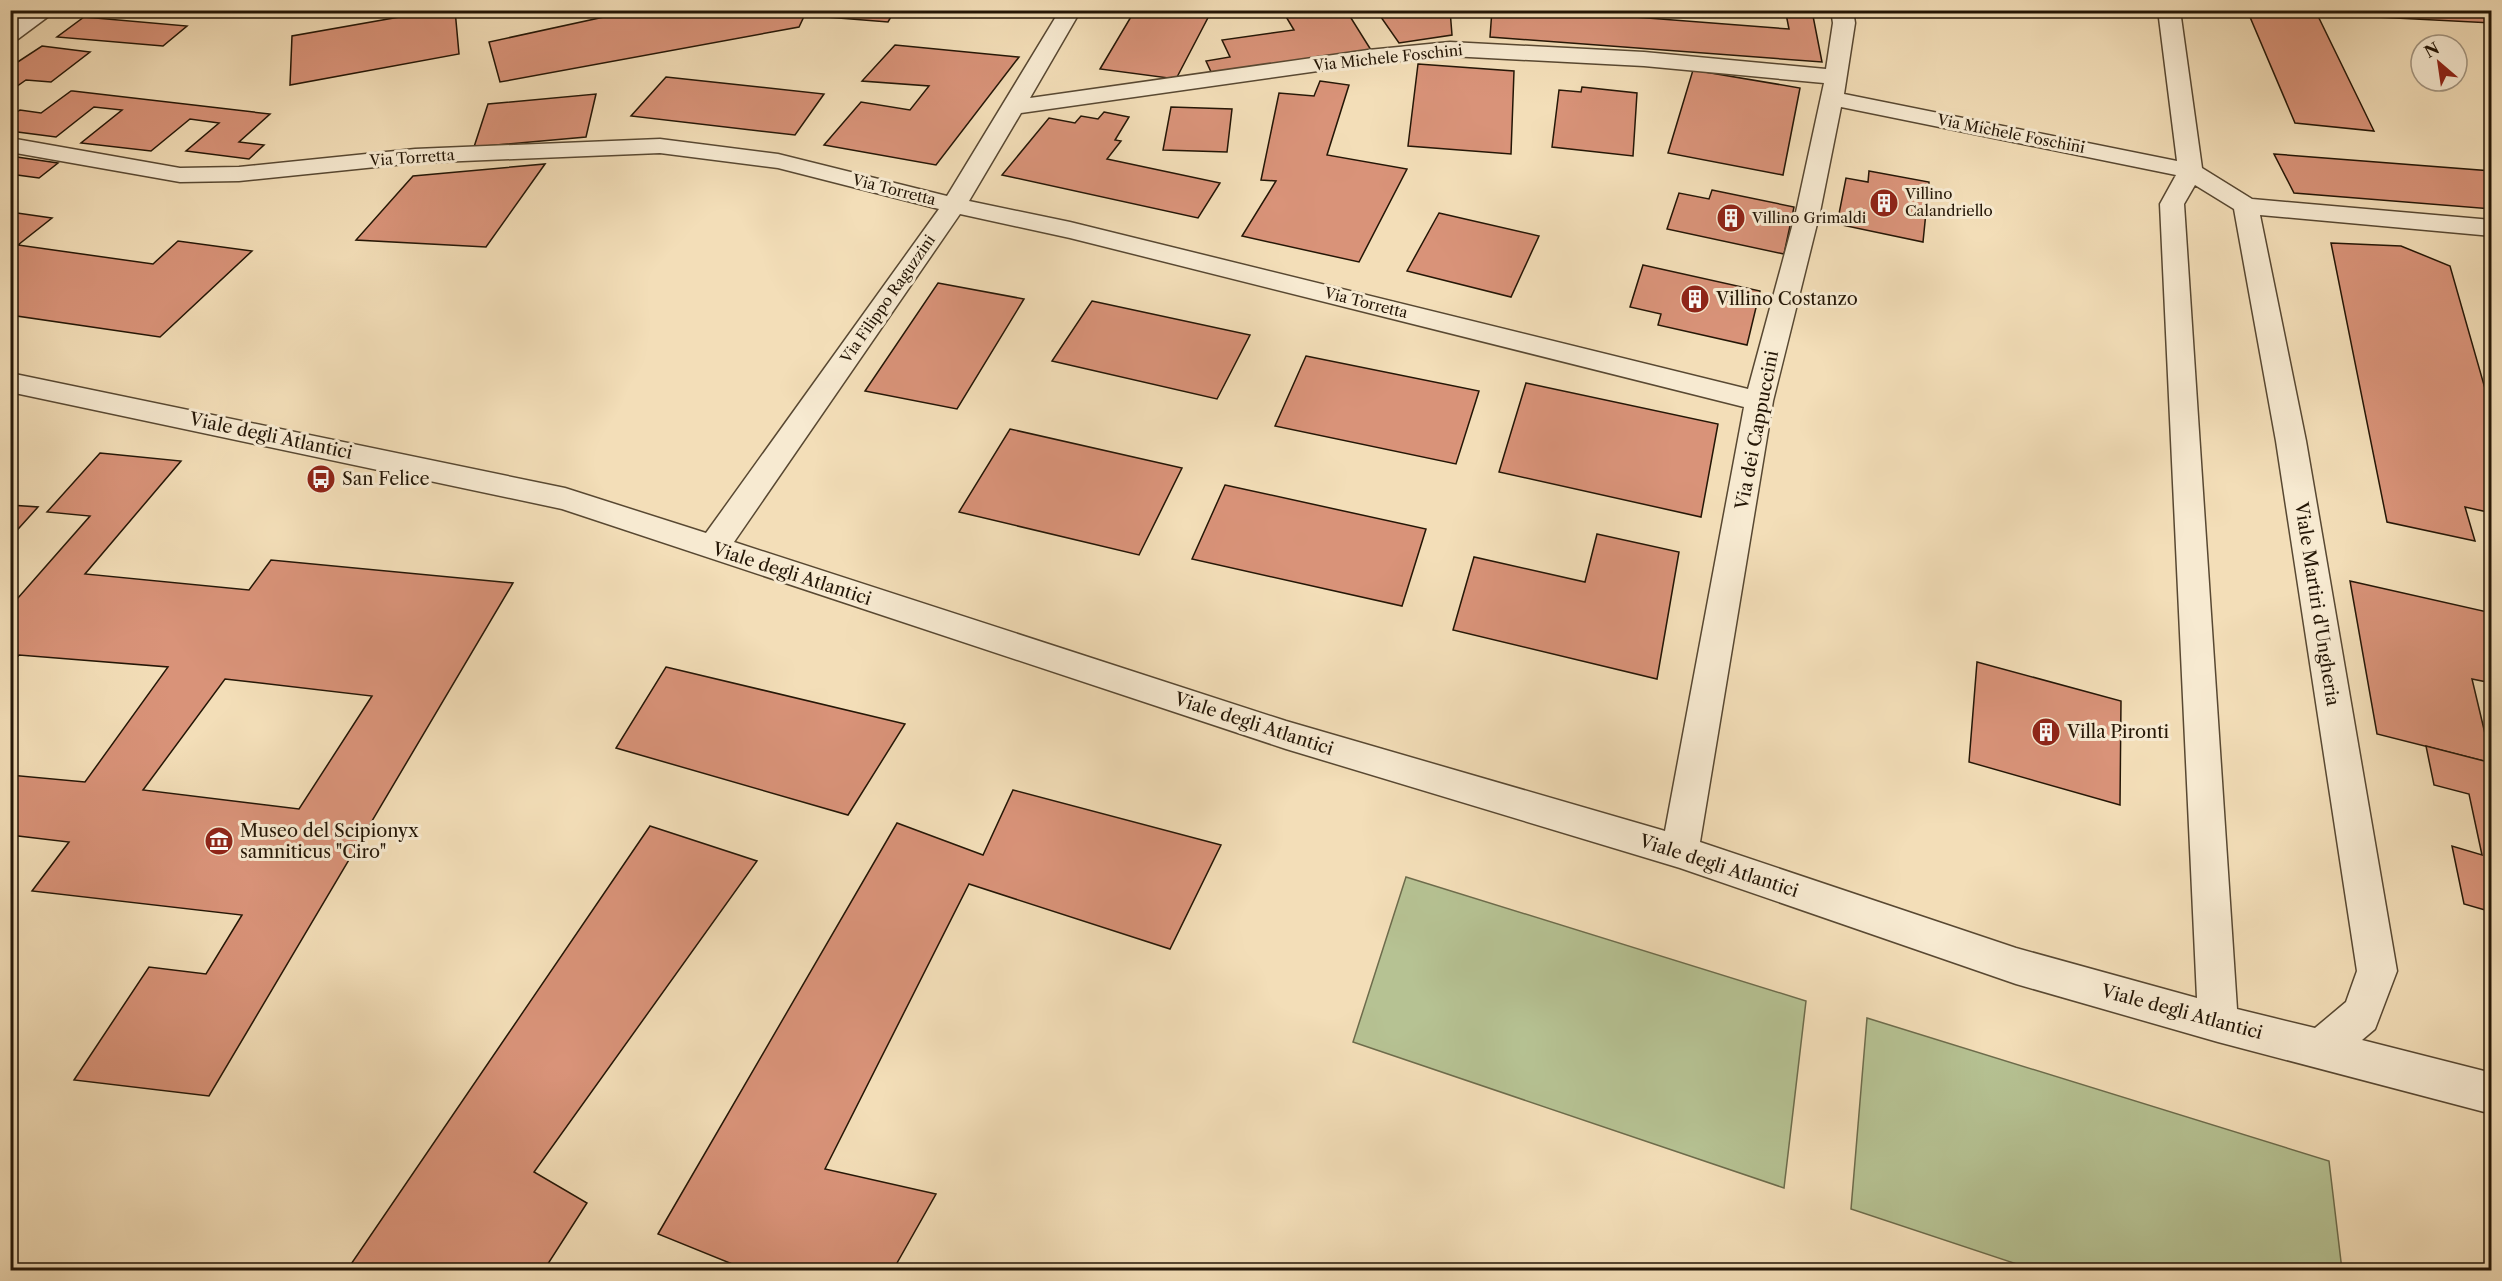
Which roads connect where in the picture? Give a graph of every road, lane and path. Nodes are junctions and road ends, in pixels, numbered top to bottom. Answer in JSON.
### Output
{"nodes":[{"id":1,"x":47,"y":10,"type":"edge"},
{"id":2,"x":1071,"y":10,"type":"edge"},
{"id":3,"x":1842,"y":10,"type":"edge"},
{"id":4,"x":2169,"y":10,"type":"edge"},
{"id":5,"x":10,"y":34,"type":"edge"},
{"id":6,"x":1834,"y":87,"type":"junction"},
{"id":7,"x":1014,"y":107,"type":"junction"},
{"id":8,"x":10,"y":146,"type":"edge"},
{"id":9,"x":2190,"y":171,"type":"junction"},
{"id":10,"x":954,"y":205,"type":"junction"},
{"id":11,"x":2247,"y":206,"type":"junction"},
{"id":12,"x":2492,"y":228,"type":"edge"},
{"id":13,"x":10,"y":382,"type":"edge"},
{"id":14,"x":1760,"y":401,"type":"junction"},
{"id":15,"x":713,"y":548,"type":"junction"},
{"id":16,"x":1680,"y":852,"type":"junction"},
{"id":17,"x":2218,"y":1023,"type":"junction"},
{"id":18,"x":2322,"y":1049,"type":"junction"},
{"id":19,"x":2492,"y":1094,"type":"edge"}],
"edges":[{"from":1,"to":5,"type":"street"},
{"from":2,"to":7,"type":"street","name":"Via Filippo Raguzzini"},
{"from":3,"to":6,"type":"street","name":"Via dei Cappuccini"},
{"from":4,"to":9,"type":"street"},
{"from":6,"to":7,"type":"street","name":"Via Michele Foschini"},
{"from":6,"to":9,"type":"street","name":"Via Michele Foschini"},
{"from":6,"to":14,"type":"street","name":"Via dei Cappuccini"},
{"from":7,"to":10,"type":"street","name":"Via Filippo Raguzzini"},
{"from":8,"to":10,"type":"street","name":"Via Torretta"},
{"from":9,"to":11,"type":"street"},
{"from":9,"to":17,"type":"street"},
{"from":10,"to":14,"type":"street","name":"Via Torretta"},
{"from":10,"to":15,"type":"street","name":"Via Filippo Raguzzini"},
{"from":11,"to":12,"type":"street"},
{"from":11,"to":18,"type":"street","name":"Viale Martiri d'Ungheria"},
{"from":13,"to":15,"type":"street","name":"Viale degli Atlantici"},
{"from":14,"to":16,"type":"street","name":"Via dei Cappuccini"},
{"from":15,"to":16,"type":"street","name":"Viale degli Atlantici"},
{"from":16,"to":17,"type":"street","name":"Viale degli Atlantici"},
{"from":17,"to":18,"type":"street","name":"Viale degli Atlantici"},
{"from":18,"to":19,"type":"street","name":"Viale degli Atlantici"}]}
